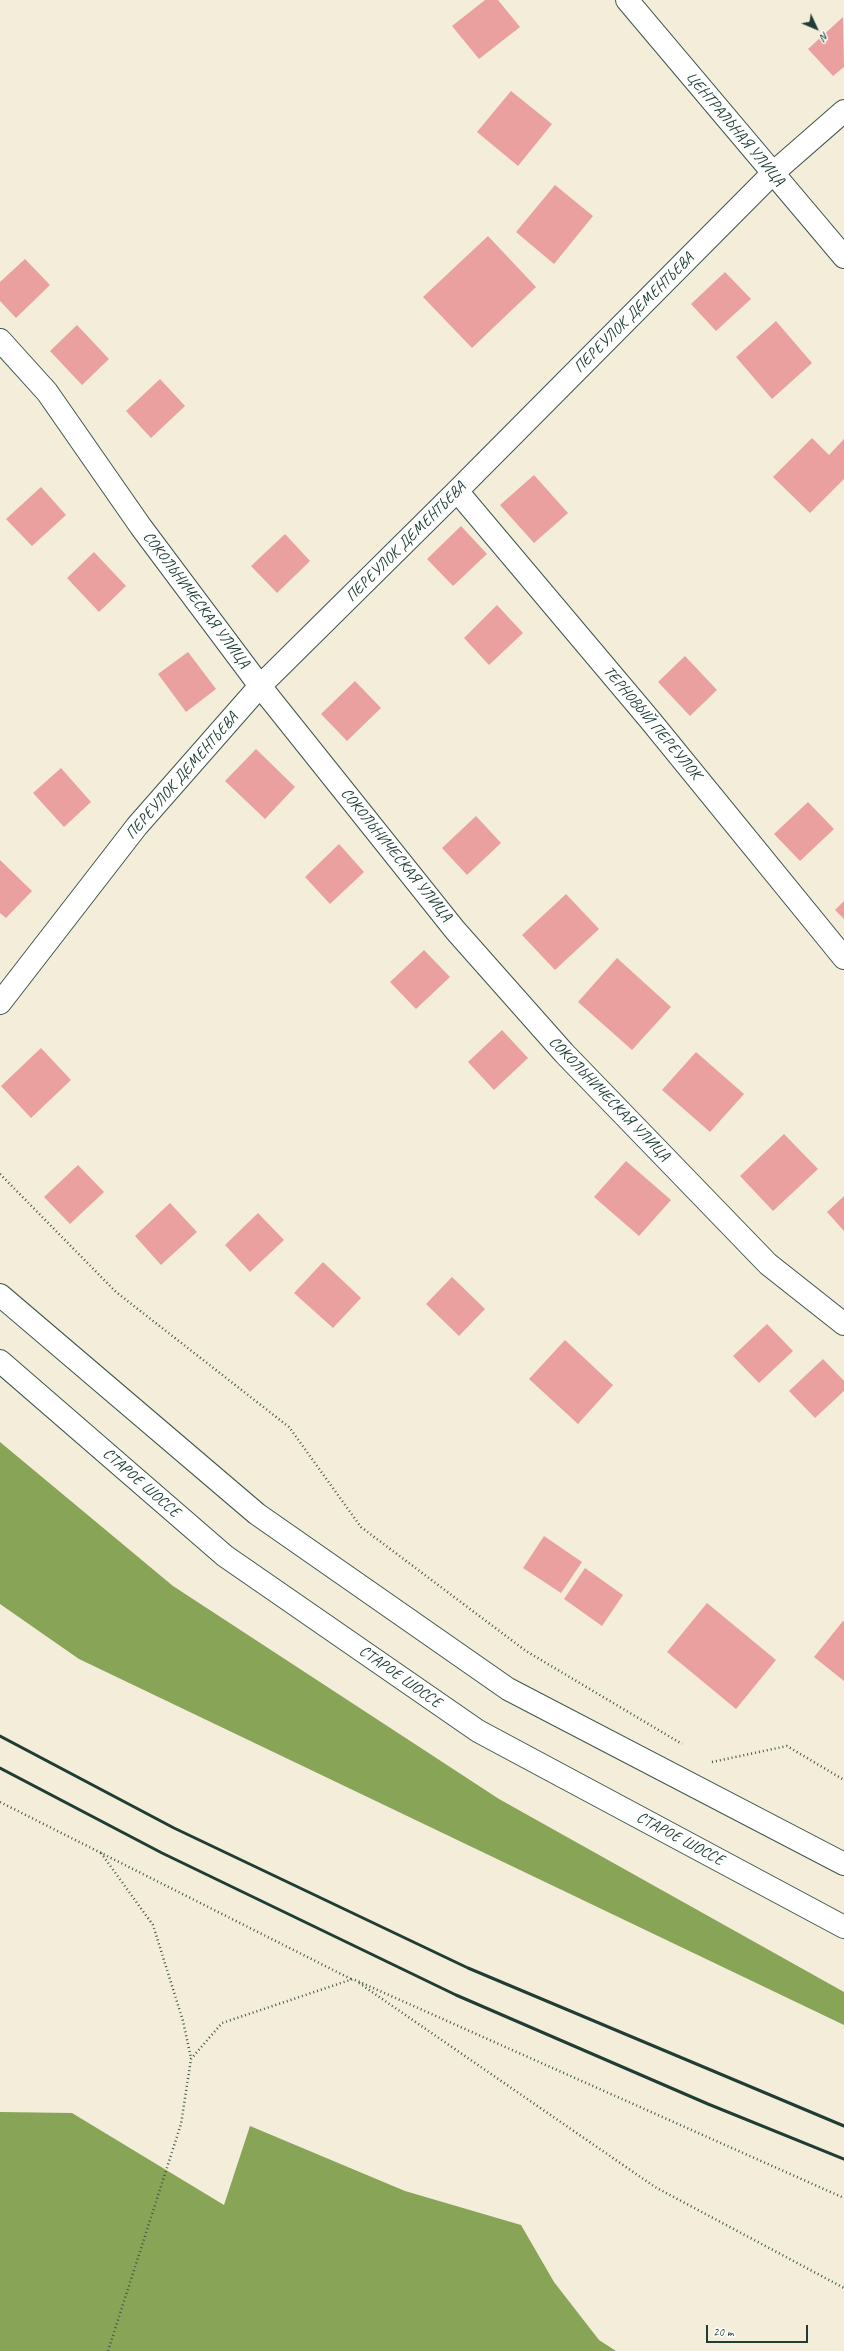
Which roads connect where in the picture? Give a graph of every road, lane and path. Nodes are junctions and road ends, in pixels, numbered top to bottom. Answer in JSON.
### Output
{"nodes":[{"id":1,"x":627,"y":0,"type":"edge"},
{"id":2,"x":844,"y":111,"type":"edge"},
{"id":3,"x":773,"y":173,"type":"junction"},
{"id":4,"x":844,"y":258,"type":"edge"},
{"id":5,"x":0,"y":340,"type":"edge"},
{"id":6,"x":457,"y":491,"type":"junction"},
{"id":7,"x":260,"y":686,"type":"junction"},
{"id":8,"x":844,"y":958,"type":"edge"},
{"id":9,"x":0,"y":1003,"type":"edge"},
{"id":10,"x":0,"y":1174,"type":"edge"},
{"id":11,"x":0,"y":1295,"type":"edge"},
{"id":12,"x":844,"y":1324,"type":"edge"},
{"id":13,"x":0,"y":1361,"type":"edge"},
{"id":14,"x":684,"y":1745,"type":"dead end"},
{"id":15,"x":711,"y":1762,"type":"dead end"},
{"id":16,"x":844,"y":1780,"type":"edge"},
{"id":17,"x":0,"y":1802,"type":"edge"},
{"id":18,"x":101,"y":1853,"type":"junction"},
{"id":19,"x":844,"y":1864,"type":"edge"},
{"id":20,"x":844,"y":1927,"type":"edge"},
{"id":21,"x":353,"y":1979,"type":"junction"},
{"id":22,"x":191,"y":2059,"type":"junction"},
{"id":23,"x":844,"y":2198,"type":"edge"},
{"id":24,"x":844,"y":2288,"type":"edge"},
{"id":25,"x":108,"y":2351,"type":"edge"}],
"edges":[{"from":1,"to":3,"type":"main road","name":"ЦЕНТРАЛЬНАЯ УЛИЦА"},
{"from":2,"to":3,"type":"main road","name":"ПЕРЕУЛОК ДЕМЕНТЬЕВА"},
{"from":3,"to":4,"type":"main road","name":"ЦЕНТРАЛЬНАЯ УЛИЦА"},
{"from":3,"to":6,"type":"main road","name":"ПЕРЕУЛОК ДЕМЕНТЬЕВА"},
{"from":5,"to":7,"type":"main road","name":"СОКОЛЬНИЧЕСКАЯ УЛИЦА"},
{"from":6,"to":7,"type":"main road","name":"ПЕРЕУЛОК ДЕМЕНТЬЕВА"},
{"from":6,"to":8,"type":"main road","name":"ТЕРНОВЫЙ ПЕРЕУЛОК"},
{"from":7,"to":9,"type":"main road","name":"ПЕРЕУЛОК ДЕМЕНТЬЕВА"},
{"from":7,"to":12,"type":"main road","name":"СОКОЛЬНИЧЕСКАЯ УЛИЦА"},
{"from":10,"to":14,"type":"path"},
{"from":11,"to":19,"type":"main road"},
{"from":13,"to":20,"type":"main road","name":"СТАРОЕ ШОССЕ"},
{"from":15,"to":16,"type":"path"},
{"from":17,"to":18,"type":"path"},
{"from":18,"to":21,"type":"path"},
{"from":18,"to":22,"type":"path"},
{"from":21,"to":22,"type":"path"},
{"from":21,"to":23,"type":"path"},
{"from":21,"to":24,"type":"path"},
{"from":22,"to":25,"type":"path"}]}
